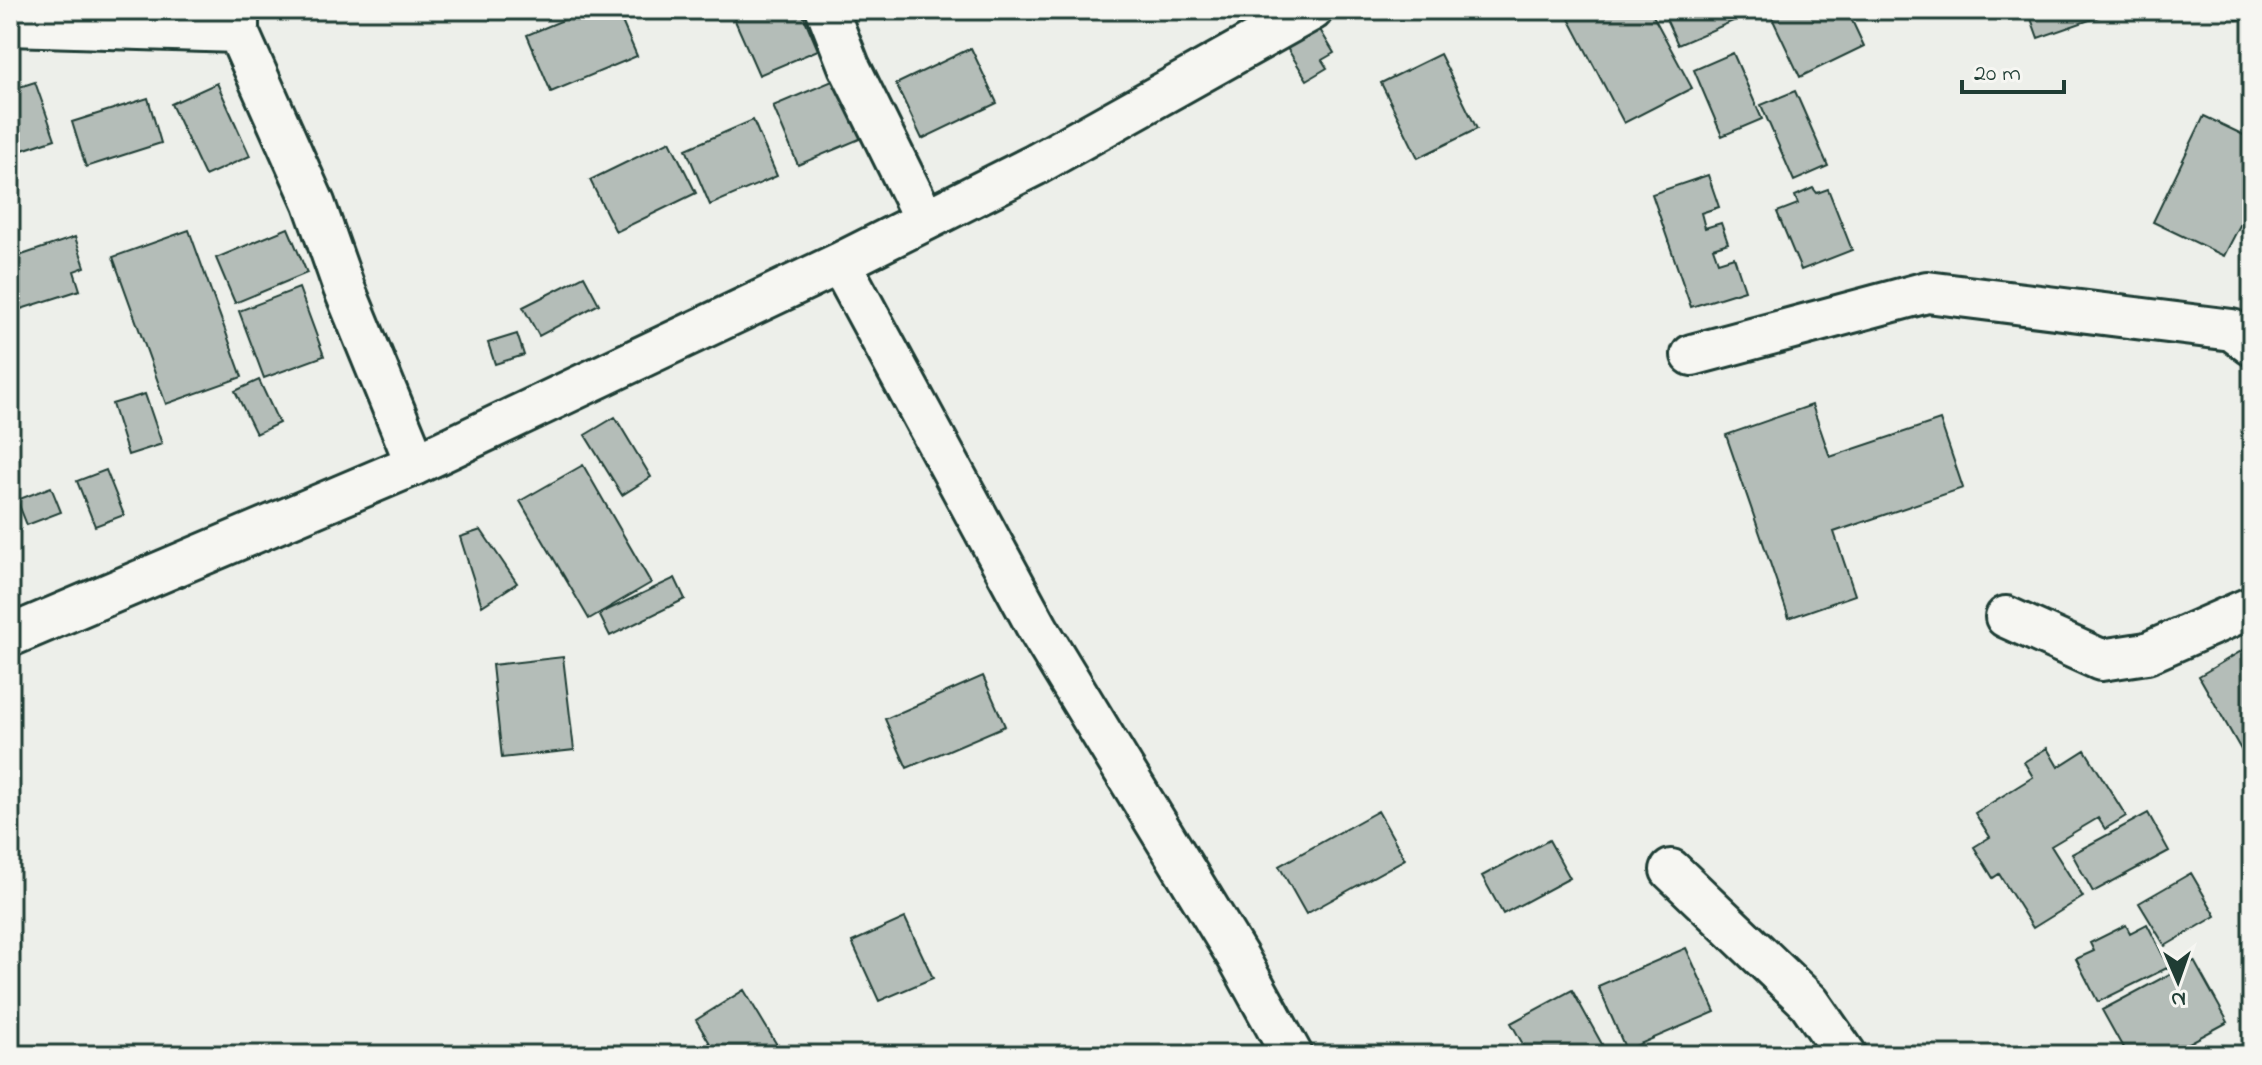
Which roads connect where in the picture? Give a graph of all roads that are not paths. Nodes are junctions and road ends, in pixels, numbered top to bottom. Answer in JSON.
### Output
{"nodes":[{"id":1,"x":827,"y":10,"type":"edge"},
{"id":2,"x":1312,"y":10,"type":"edge"},
{"id":3,"x":238,"y":21,"type":"edge"},
{"id":4,"x":10,"y":25,"type":"edge"},
{"id":5,"x":924,"y":218,"type":"junction"},
{"id":6,"x":840,"y":263,"type":"junction"},
{"id":7,"x":2252,"y":345,"type":"edge"},
{"id":8,"x":1692,"y":355,"type":"dead end"},
{"id":9,"x":416,"y":464,"type":"junction"},
{"id":10,"x":2252,"y":607,"type":"edge"},
{"id":11,"x":2006,"y":617,"type":"dead end"},
{"id":12,"x":10,"y":636,"type":"edge"},
{"id":13,"x":1671,"y":870,"type":"dead end"},
{"id":14,"x":1292,"y":1055,"type":"edge"},
{"id":15,"x":1846,"y":1055,"type":"edge"}],
"edges":[{"from":1,"to":5,"type":"street"},
{"from":2,"to":5,"type":"street"},
{"from":3,"to":4,"type":"street"},
{"from":3,"to":9,"type":"street"},
{"from":5,"to":6,"type":"street"},
{"from":6,"to":9,"type":"street"},
{"from":6,"to":14,"type":"street"},
{"from":7,"to":8,"type":"street"},
{"from":9,"to":12,"type":"street"},
{"from":10,"to":11,"type":"street"},
{"from":13,"to":15,"type":"street"}]}
